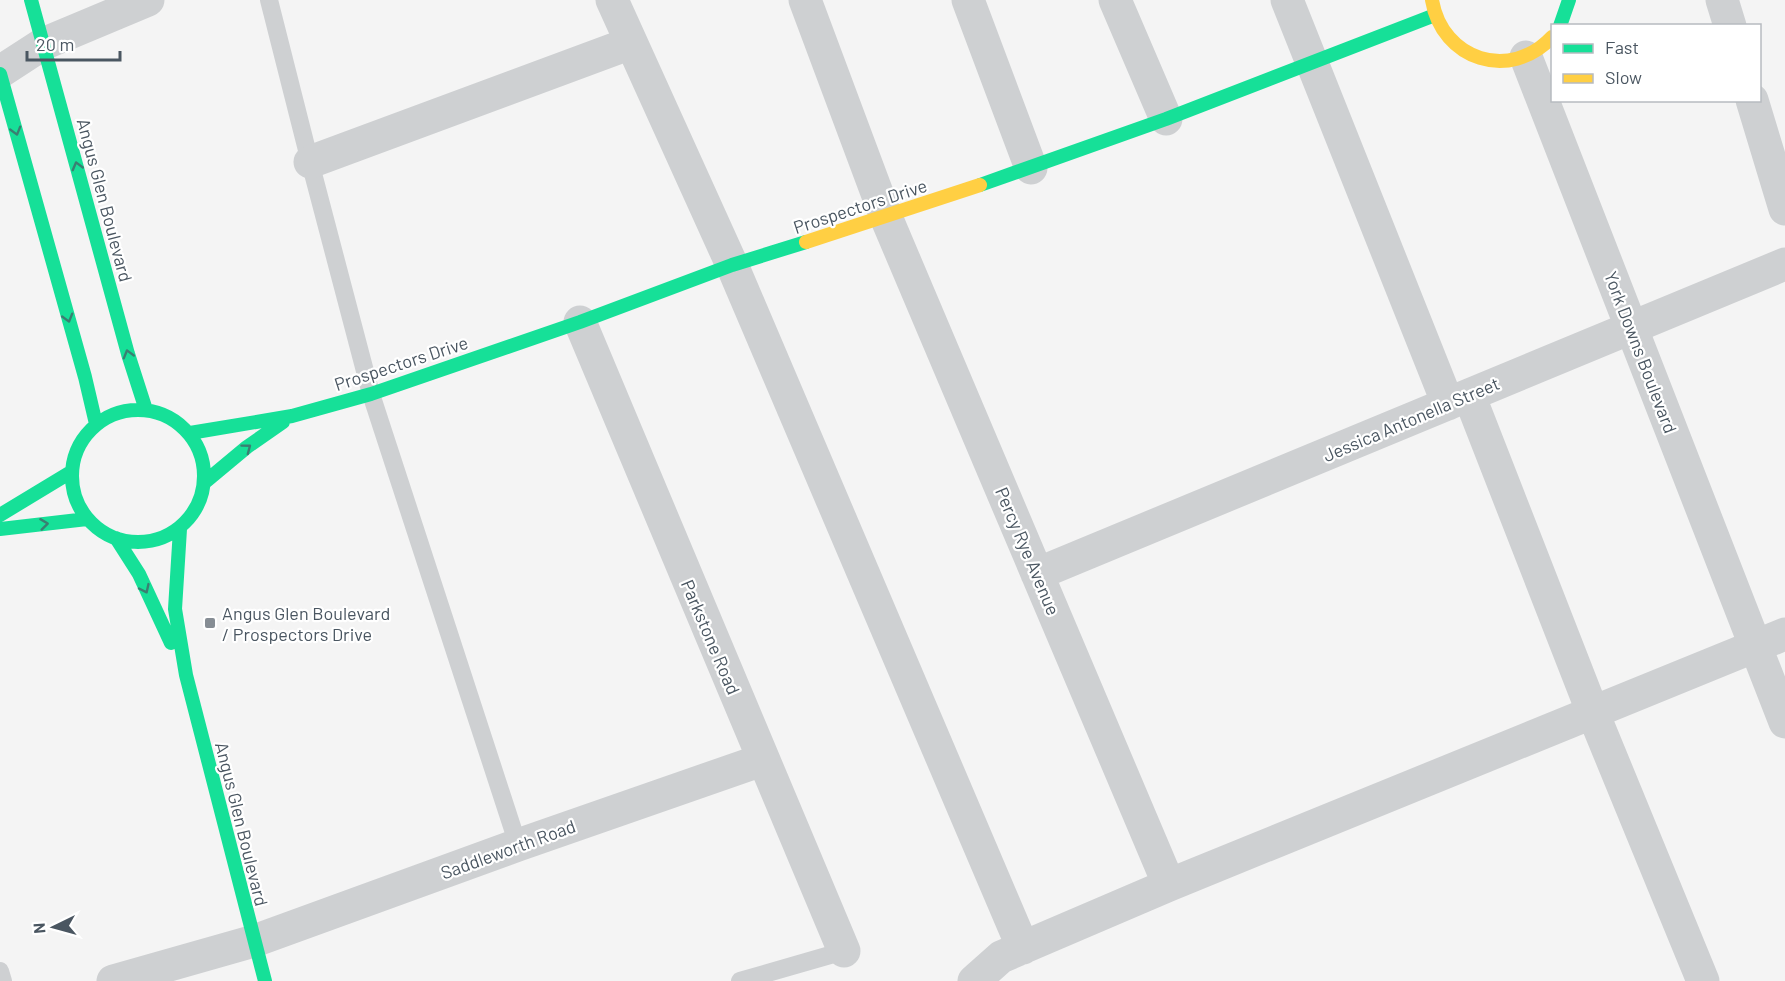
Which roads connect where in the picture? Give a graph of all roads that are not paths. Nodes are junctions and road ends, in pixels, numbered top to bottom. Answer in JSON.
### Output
{"nodes":[{"id":1,"x":32,"y":0,"type":"edge"},
{"id":2,"x":148,"y":0,"type":"edge"},
{"id":3,"x":269,"y":0,"type":"edge"},
{"id":4,"x":612,"y":0,"type":"edge"},
{"id":5,"x":805,"y":0,"type":"edge"},
{"id":6,"x":968,"y":0,"type":"edge"},
{"id":7,"x":1115,"y":0,"type":"edge"},
{"id":8,"x":1287,"y":0,"type":"edge"},
{"id":9,"x":1432,"y":0,"type":"edge"},
{"id":10,"x":1569,"y":0,"type":"edge"},
{"id":11,"x":1722,"y":0,"type":"edge"},
{"id":12,"x":1435,"y":15,"type":"junction"},
{"id":13,"x":1561,"y":24,"type":"edge"},
{"id":14,"x":1729,"y":24,"type":"edge"},
{"id":15,"x":1551,"y":38,"type":"edge"},
{"id":16,"x":631,"y":43,"type":"junction"},
{"id":17,"x":43,"y":44,"type":"junction"},
{"id":18,"x":1526,"y":57,"type":"junction"},
{"id":19,"x":1312,"y":63,"type":"junction"},
{"id":20,"x":0,"y":73,"type":"edge"},
{"id":21,"x":1753,"y":102,"type":"edge"},
{"id":22,"x":1166,"y":120,"type":"junction"},
{"id":23,"x":310,"y":162,"type":"junction"},
{"id":24,"x":1031,"y":168,"type":"junction"},
{"id":25,"x":1785,"y":209,"type":"edge"},
{"id":26,"x":886,"y":217,"type":"junction"},
{"id":27,"x":732,"y":266,"type":"junction"},
{"id":28,"x":1782,"y":272,"type":"edge"},
{"id":29,"x":580,"y":322,"type":"junction"},
{"id":30,"x":1632,"y":327,"type":"junction"},
{"id":31,"x":371,"y":394,"type":"junction"},
{"id":32,"x":1458,"y":399,"type":"junction"},
{"id":33,"x":146,"y":410,"type":"junction"},
{"id":34,"x":292,"y":416,"type":"junction"},
{"id":35,"x":96,"y":424,"type":"junction"},
{"id":36,"x":190,"y":433,"type":"junction"},
{"id":37,"x":71,"y":472,"type":"junction"},
{"id":38,"x":205,"y":482,"type":"junction"},
{"id":39,"x":0,"y":515,"type":"edge"},
{"id":40,"x":87,"y":519,"type":"junction"},
{"id":41,"x":180,"y":528,"type":"junction"},
{"id":42,"x":0,"y":529,"type":"edge"},
{"id":43,"x":116,"y":538,"type":"junction"},
{"id":44,"x":1038,"y":574,"type":"junction"},
{"id":45,"x":1785,"y":634,"type":"edge"},
{"id":46,"x":1755,"y":646,"type":"junction"},
{"id":47,"x":186,"y":675,"type":"junction"},
{"id":48,"x":1593,"y":713,"type":"junction"},
{"id":49,"x":1785,"y":722,"type":"edge"},
{"id":50,"x":762,"y":760,"type":"junction"},
{"id":51,"x":518,"y":845,"type":"junction"},
{"id":52,"x":1169,"y":885,"type":"junction"},
{"id":53,"x":254,"y":941,"type":"junction"},
{"id":54,"x":1023,"y":948,"type":"junction"},
{"id":55,"x":844,"y":951,"type":"joint"},
{"id":56,"x":0,"y":971,"type":"edge"},
{"id":57,"x":3,"y":981,"type":"edge"},
{"id":58,"x":113,"y":981,"type":"edge"},
{"id":59,"x":265,"y":981,"type":"edge"},
{"id":60,"x":740,"y":981,"type":"edge"},
{"id":61,"x":974,"y":981,"type":"edge"},
{"id":62,"x":1703,"y":981,"type":"edge"}],
"edges":[{"from":1,"to":17,"type":"street","name":"Angus Glen Boulevard"},
{"from":2,"to":17,"type":"street"},
{"from":3,"to":23,"type":"lane"},
{"from":4,"to":16,"type":"street"},
{"from":5,"to":26,"type":"street","name":"Percy Rye Avenue"},
{"from":6,"to":24,"type":"street"},
{"from":7,"to":22,"type":"street"},
{"from":8,"to":19,"type":"street"},
{"from":9,"to":12,"type":"street"},
{"from":10,"to":13,"type":"street"},
{"from":11,"to":14,"type":"street"},
{"from":12,"to":18,"type":"street"},
{"from":12,"to":19,"type":"street","name":"Prospectors Drive"},
{"from":15,"to":18,"type":"street"},
{"from":16,"to":23,"type":"street"},
{"from":16,"to":27,"type":"street"},
{"from":17,"to":20,"type":"street"},
{"from":33,"to":17,"type":"street","name":"Angus Glen Boulevard","one_way":true},
{"from":18,"to":30,"type":"street","name":"York Downs Boulevard"},
{"from":19,"to":22,"type":"street","name":"Prospectors Drive"},
{"from":19,"to":32,"type":"street"},
{"from":20,"to":35,"type":"street","one_way":true},
{"from":21,"to":25,"type":"street"},
{"from":22,"to":24,"type":"street","name":"Prospectors Drive"},
{"from":23,"to":31,"type":"lane"},
{"from":24,"to":26,"type":"street","name":"Prospectors Drive"},
{"from":26,"to":27,"type":"street","name":"Prospectors Drive"},
{"from":26,"to":44,"type":"street","name":"Percy Rye Avenue"},
{"from":27,"to":29,"type":"street","name":"Prospectors Drive"},
{"from":27,"to":54,"type":"street"},
{"from":28,"to":30,"type":"street","name":"Jessica Antonella Street"},
{"from":29,"to":31,"type":"street","name":"Prospectors Drive"},
{"from":29,"to":50,"type":"street","name":"Parkstone Road"},
{"from":30,"to":32,"type":"street","name":"Jessica Antonella Street"},
{"from":30,"to":46,"type":"street","name":"York Downs Boulevard"},
{"from":31,"to":34,"type":"street","name":"Prospectors Drive"},
{"from":31,"to":51,"type":"lane"},
{"from":32,"to":44,"type":"street","name":"Jessica Antonella Street"},
{"from":32,"to":48,"type":"street"},
{"from":33,"to":35,"type":"street"},
{"from":33,"to":36,"type":"street"},
{"from":34,"to":36,"type":"street","name":"Prospectors Drive"},
{"from":38,"to":34,"type":"street","name":"Prospectors Drive","one_way":true},
{"from":35,"to":37,"type":"street"},
{"from":36,"to":38,"type":"street"},
{"from":37,"to":39,"type":"street"},
{"from":37,"to":40,"type":"street"},
{"from":38,"to":41,"type":"street"},
{"from":42,"to":40,"type":"street","one_way":true},
{"from":40,"to":43,"type":"street"},
{"from":41,"to":43,"type":"street"},
{"from":41,"to":47,"type":"street","name":"Angus Glen Boulevard"},
{"from":43,"to":47,"type":"street","name":"Angus Glen Boulevard","one_way":true},
{"from":44,"to":52,"type":"street","name":"Percy Rye Avenue"},
{"from":45,"to":46,"type":"street"},
{"from":46,"to":48,"type":"street"},
{"from":46,"to":49,"type":"street","name":"York Downs Boulevard"},
{"from":47,"to":53,"type":"street","name":"Angus Glen Boulevard"},
{"from":48,"to":52,"type":"street"},
{"from":48,"to":62,"type":"street"},
{"from":50,"to":51,"type":"street","name":"Saddleworth Road"},
{"from":50,"to":55,"type":"street","name":"Parkstone Road"},
{"from":51,"to":53,"type":"street","name":"Saddleworth Road"},
{"from":52,"to":54,"type":"street"},
{"from":53,"to":58,"type":"street","name":"Saddleworth Road"},
{"from":53,"to":59,"type":"street","name":"Angus Glen Boulevard"},
{"from":54,"to":61,"type":"street"},
{"from":55,"to":60,"type":"lane"},
{"from":56,"to":57,"type":"lane"}]}
